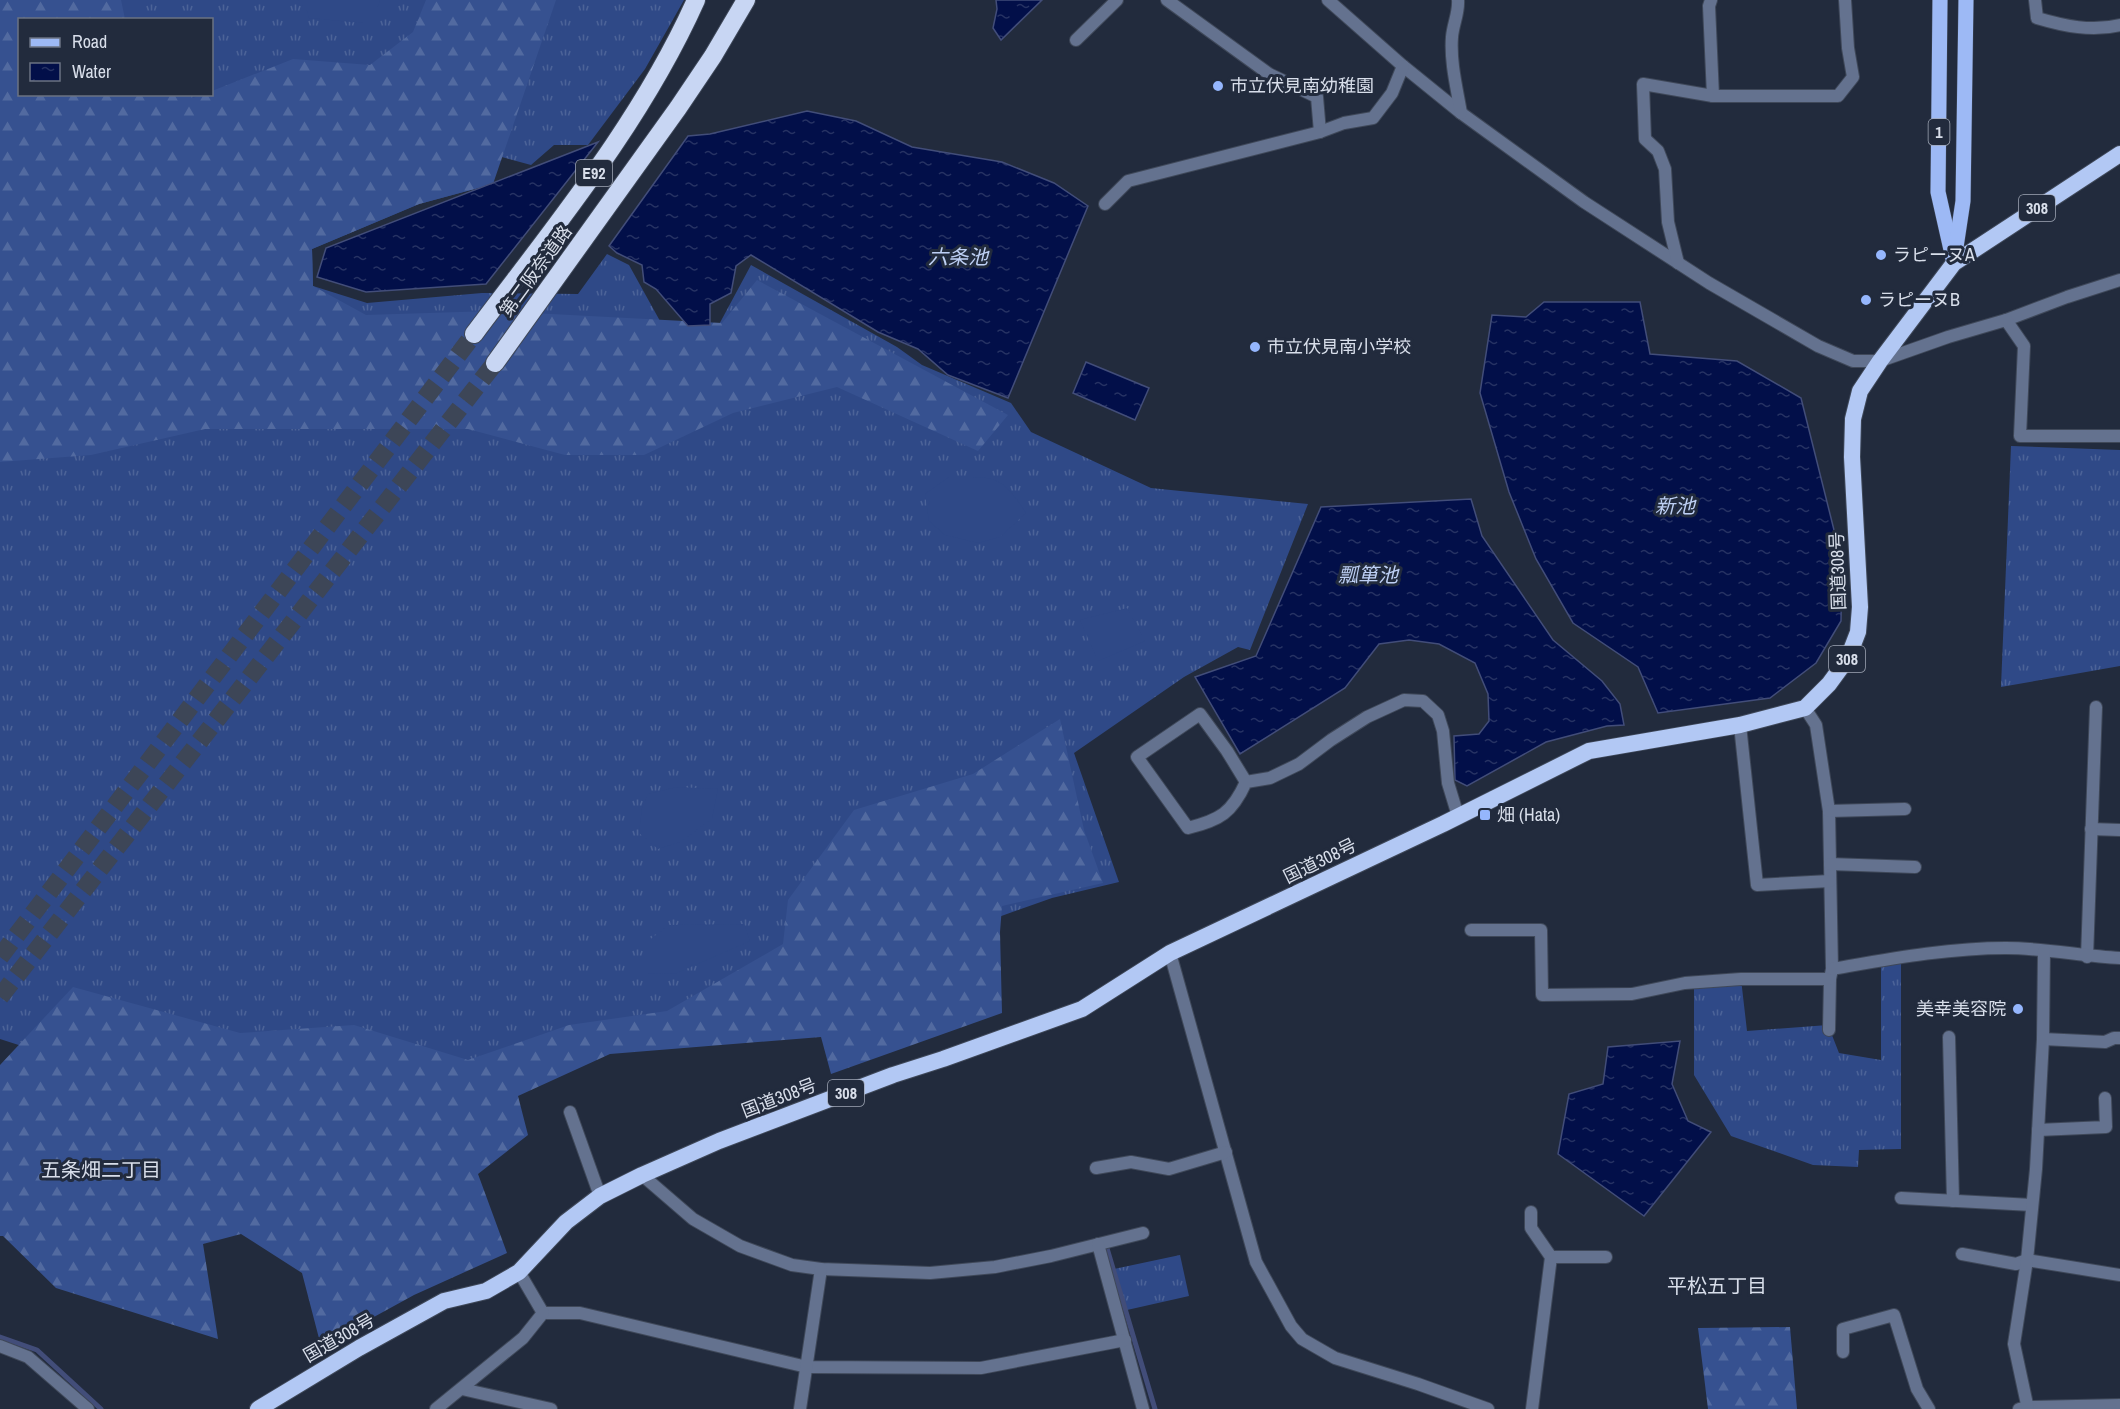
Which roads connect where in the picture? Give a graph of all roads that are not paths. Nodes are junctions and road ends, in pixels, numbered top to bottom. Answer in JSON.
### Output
{"nodes":[{"id":1,"x":696,"y":0,"type":"edge"},
{"id":2,"x":746,"y":0,"type":"edge"},
{"id":3,"x":1117,"y":0,"type":"edge"},
{"id":4,"x":1167,"y":0,"type":"edge"},
{"id":5,"x":1328,"y":0,"type":"edge"},
{"id":6,"x":1458,"y":0,"type":"edge"},
{"id":7,"x":1711,"y":0,"type":"edge"},
{"id":8,"x":1845,"y":0,"type":"edge"},
{"id":9,"x":1940,"y":0,"type":"edge"},
{"id":10,"x":1966,"y":0,"type":"edge"},
{"id":11,"x":2035,"y":0,"type":"edge"},
{"id":12,"x":2120,"y":25,"type":"edge"},
{"id":13,"x":1076,"y":40,"type":"dead end"},
{"id":14,"x":1403,"y":66,"type":"junction"},
{"id":15,"x":1713,"y":96,"type":"junction"},
{"id":16,"x":1461,"y":113,"type":"junction"},
{"id":17,"x":1320,"y":132,"type":"junction"},
{"id":18,"x":2120,"y":154,"type":"edge"},
{"id":19,"x":1106,"y":204,"type":"dead end"},
{"id":20,"x":1678,"y":263,"type":"junction"},
{"id":21,"x":1954,"y":263,"type":"junction"},
{"id":22,"x":2120,"y":280,"type":"edge"},
{"id":23,"x":2006,"y":320,"type":"junction"},
{"id":24,"x":474,"y":334,"type":"tunnel mouth"},
{"id":25,"x":1880,"y":361,"type":"junction"},
{"id":26,"x":495,"y":363,"type":"tunnel mouth"},
{"id":27,"x":2120,"y":436,"type":"edge"},
{"id":28,"x":2096,"y":707,"type":"dead end"},
{"id":29,"x":1805,"y":708,"type":"junction"},
{"id":30,"x":1740,"y":725,"type":"junction"},
{"id":31,"x":1246,"y":782,"type":"junction"},
{"id":32,"x":1905,"y":809,"type":"dead end"},
{"id":33,"x":1829,"y":811,"type":"junction"},
{"id":34,"x":1458,"y":816,"type":"junction"},
{"id":35,"x":2091,"y":829,"type":"junction"},
{"id":36,"x":2120,"y":830,"type":"edge"},
{"id":37,"x":1830,"y":864,"type":"junction"},
{"id":38,"x":1915,"y":867,"type":"dead end"},
{"id":39,"x":1830,"y":880,"type":"junction"},
{"id":40,"x":1471,"y":930,"type":"dead end"},
{"id":41,"x":2044,"y":951,"type":"junction"},
{"id":42,"x":1170,"y":953,"type":"junction"},
{"id":43,"x":2087,"y":957,"type":"junction"},
{"id":44,"x":2120,"y":958,"type":"edge"},
{"id":45,"x":1831,"y":974,"type":"junction"},
{"id":46,"x":1829,"y":1030,"type":"dead end"},
{"id":47,"x":1949,"y":1037,"type":"dead end"},
{"id":48,"x":2120,"y":1038,"type":"edge"},
{"id":49,"x":2043,"y":1039,"type":"junction"},
{"id":50,"x":2105,"y":1098,"type":"dead end"},
{"id":51,"x":570,"y":1112,"type":"dead end"},
{"id":52,"x":2038,"y":1130,"type":"junction"},
{"id":53,"x":1226,"y":1152,"type":"junction"},
{"id":54,"x":1096,"y":1168,"type":"dead end"},
{"id":55,"x":642,"y":1175,"type":"junction"},
{"id":56,"x":600,"y":1196,"type":"junction"},
{"id":57,"x":1901,"y":1198,"type":"dead end"},
{"id":58,"x":1953,"y":1201,"type":"junction"},
{"id":59,"x":2032,"y":1205,"type":"junction"},
{"id":60,"x":1532,"y":1212,"type":"dead end"},
{"id":61,"x":1143,"y":1233,"type":"dead end"},
{"id":62,"x":1098,"y":1244,"type":"junction"},
{"id":63,"x":1962,"y":1254,"type":"dead end"},
{"id":64,"x":1551,"y":1257,"type":"junction"},
{"id":65,"x":1606,"y":1257,"type":"dead end"},
{"id":66,"x":2027,"y":1260,"type":"junction"},
{"id":67,"x":821,"y":1269,"type":"junction"},
{"id":68,"x":519,"y":1272,"type":"junction"},
{"id":69,"x":2120,"y":1275,"type":"edge"},
{"id":70,"x":543,"y":1313,"type":"junction"},
{"id":71,"x":1125,"y":1340,"type":"junction"},
{"id":72,"x":0,"y":1346,"type":"edge"},
{"id":73,"x":1843,"y":1352,"type":"dead end"},
{"id":74,"x":807,"y":1367,"type":"junction"},
{"id":75,"x":462,"y":1389,"type":"junction"},
{"id":76,"x":2120,"y":1405,"type":"edge"},
{"id":77,"x":2025,"y":1408,"type":"edge"},
{"id":78,"x":88,"y":1409,"type":"edge"},
{"id":79,"x":258,"y":1409,"type":"edge"},
{"id":80,"x":436,"y":1409,"type":"edge"},
{"id":81,"x":551,"y":1409,"type":"edge"},
{"id":82,"x":800,"y":1409,"type":"edge"},
{"id":83,"x":1143,"y":1409,"type":"edge"},
{"id":84,"x":1488,"y":1409,"type":"edge"},
{"id":85,"x":1532,"y":1409,"type":"edge"},
{"id":86,"x":1929,"y":1409,"type":"edge"}],
"edges":[{"from":1,"to":24,"type":"highway","number":"E92"},
{"from":2,"to":26,"type":"highway","name":"第二阪奈道路","number":"E92"},
{"from":3,"to":13,"type":"street"},
{"from":4,"to":17,"type":"street"},
{"from":5,"to":14,"type":"street"},
{"from":6,"to":16,"type":"street"},
{"from":7,"to":15,"type":"street"},
{"from":8,"to":15,"type":"street"},
{"from":9,"to":21,"type":"main road","number":"1"},
{"from":10,"to":21,"type":"main road","number":"1"},
{"from":11,"to":12,"type":"street"},
{"from":14,"to":16,"type":"street"},
{"from":14,"to":17,"type":"street"},
{"from":15,"to":20,"type":"street"},
{"from":16,"to":20,"type":"street"},
{"from":17,"to":19,"type":"street"},
{"from":18,"to":21,"type":"highway","name":"国道308号","number":"308"},
{"from":20,"to":25,"type":"street"},
{"from":21,"to":25,"type":"highway","name":"国道308号","number":"308"},
{"from":22,"to":23,"type":"street"},
{"from":23,"to":25,"type":"street"},
{"from":23,"to":27,"type":"street"},
{"from":25,"to":29,"type":"highway","name":"国道308号","number":"308"},
{"from":28,"to":35,"type":"street"},
{"from":29,"to":30,"type":"highway","name":"国道308号","number":"308"},
{"from":29,"to":33,"type":"street"},
{"from":30,"to":34,"type":"highway","name":"国道308号","number":"308"},
{"from":30,"to":39,"type":"street"},
{"from":31,"to":31,"type":"street"},
{"from":31,"to":34,"type":"street"},
{"from":32,"to":33,"type":"street"},
{"from":33,"to":37,"type":"street"},
{"from":34,"to":42,"type":"highway","name":"国道308号","number":"308"},
{"from":35,"to":36,"type":"street"},
{"from":35,"to":43,"type":"street"},
{"from":37,"to":38,"type":"street"},
{"from":37,"to":39,"type":"street"},
{"from":39,"to":45,"type":"street"},
{"from":40,"to":45,"type":"street"},
{"from":41,"to":43,"type":"street"},
{"from":41,"to":45,"type":"street"},
{"from":41,"to":49,"type":"street"},
{"from":42,"to":53,"type":"street"},
{"from":42,"to":55,"type":"highway","name":"国道308号","number":"308"},
{"from":43,"to":44,"type":"street"},
{"from":45,"to":46,"type":"street"},
{"from":47,"to":58,"type":"street"},
{"from":48,"to":49,"type":"street"},
{"from":49,"to":52,"type":"street"},
{"from":50,"to":52,"type":"street"},
{"from":51,"to":56,"type":"street"},
{"from":52,"to":59,"type":"street"},
{"from":53,"to":54,"type":"street"},
{"from":53,"to":84,"type":"street"},
{"from":55,"to":56,"type":"highway","name":"国道308号","number":"308"},
{"from":55,"to":67,"type":"street"},
{"from":56,"to":68,"type":"highway","name":"国道308号","number":"308"},
{"from":57,"to":58,"type":"street"},
{"from":58,"to":59,"type":"street"},
{"from":59,"to":66,"type":"street"},
{"from":60,"to":64,"type":"street"},
{"from":61,"to":62,"type":"street"},
{"from":62,"to":67,"type":"street"},
{"from":62,"to":71,"type":"street"},
{"from":63,"to":66,"type":"street"},
{"from":64,"to":65,"type":"street"},
{"from":64,"to":85,"type":"street"},
{"from":66,"to":69,"type":"street"},
{"from":66,"to":77,"type":"street"},
{"from":67,"to":74,"type":"street"},
{"from":68,"to":70,"type":"street"},
{"from":68,"to":79,"type":"highway","name":"国道308号","number":"308"},
{"from":70,"to":74,"type":"street"},
{"from":70,"to":75,"type":"street"},
{"from":71,"to":74,"type":"street"},
{"from":71,"to":83,"type":"street"},
{"from":72,"to":78,"type":"street"},
{"from":73,"to":86,"type":"street"},
{"from":74,"to":82,"type":"street"},
{"from":75,"to":80,"type":"street"},
{"from":75,"to":81,"type":"street"},
{"from":76,"to":77,"type":"street"}]}
